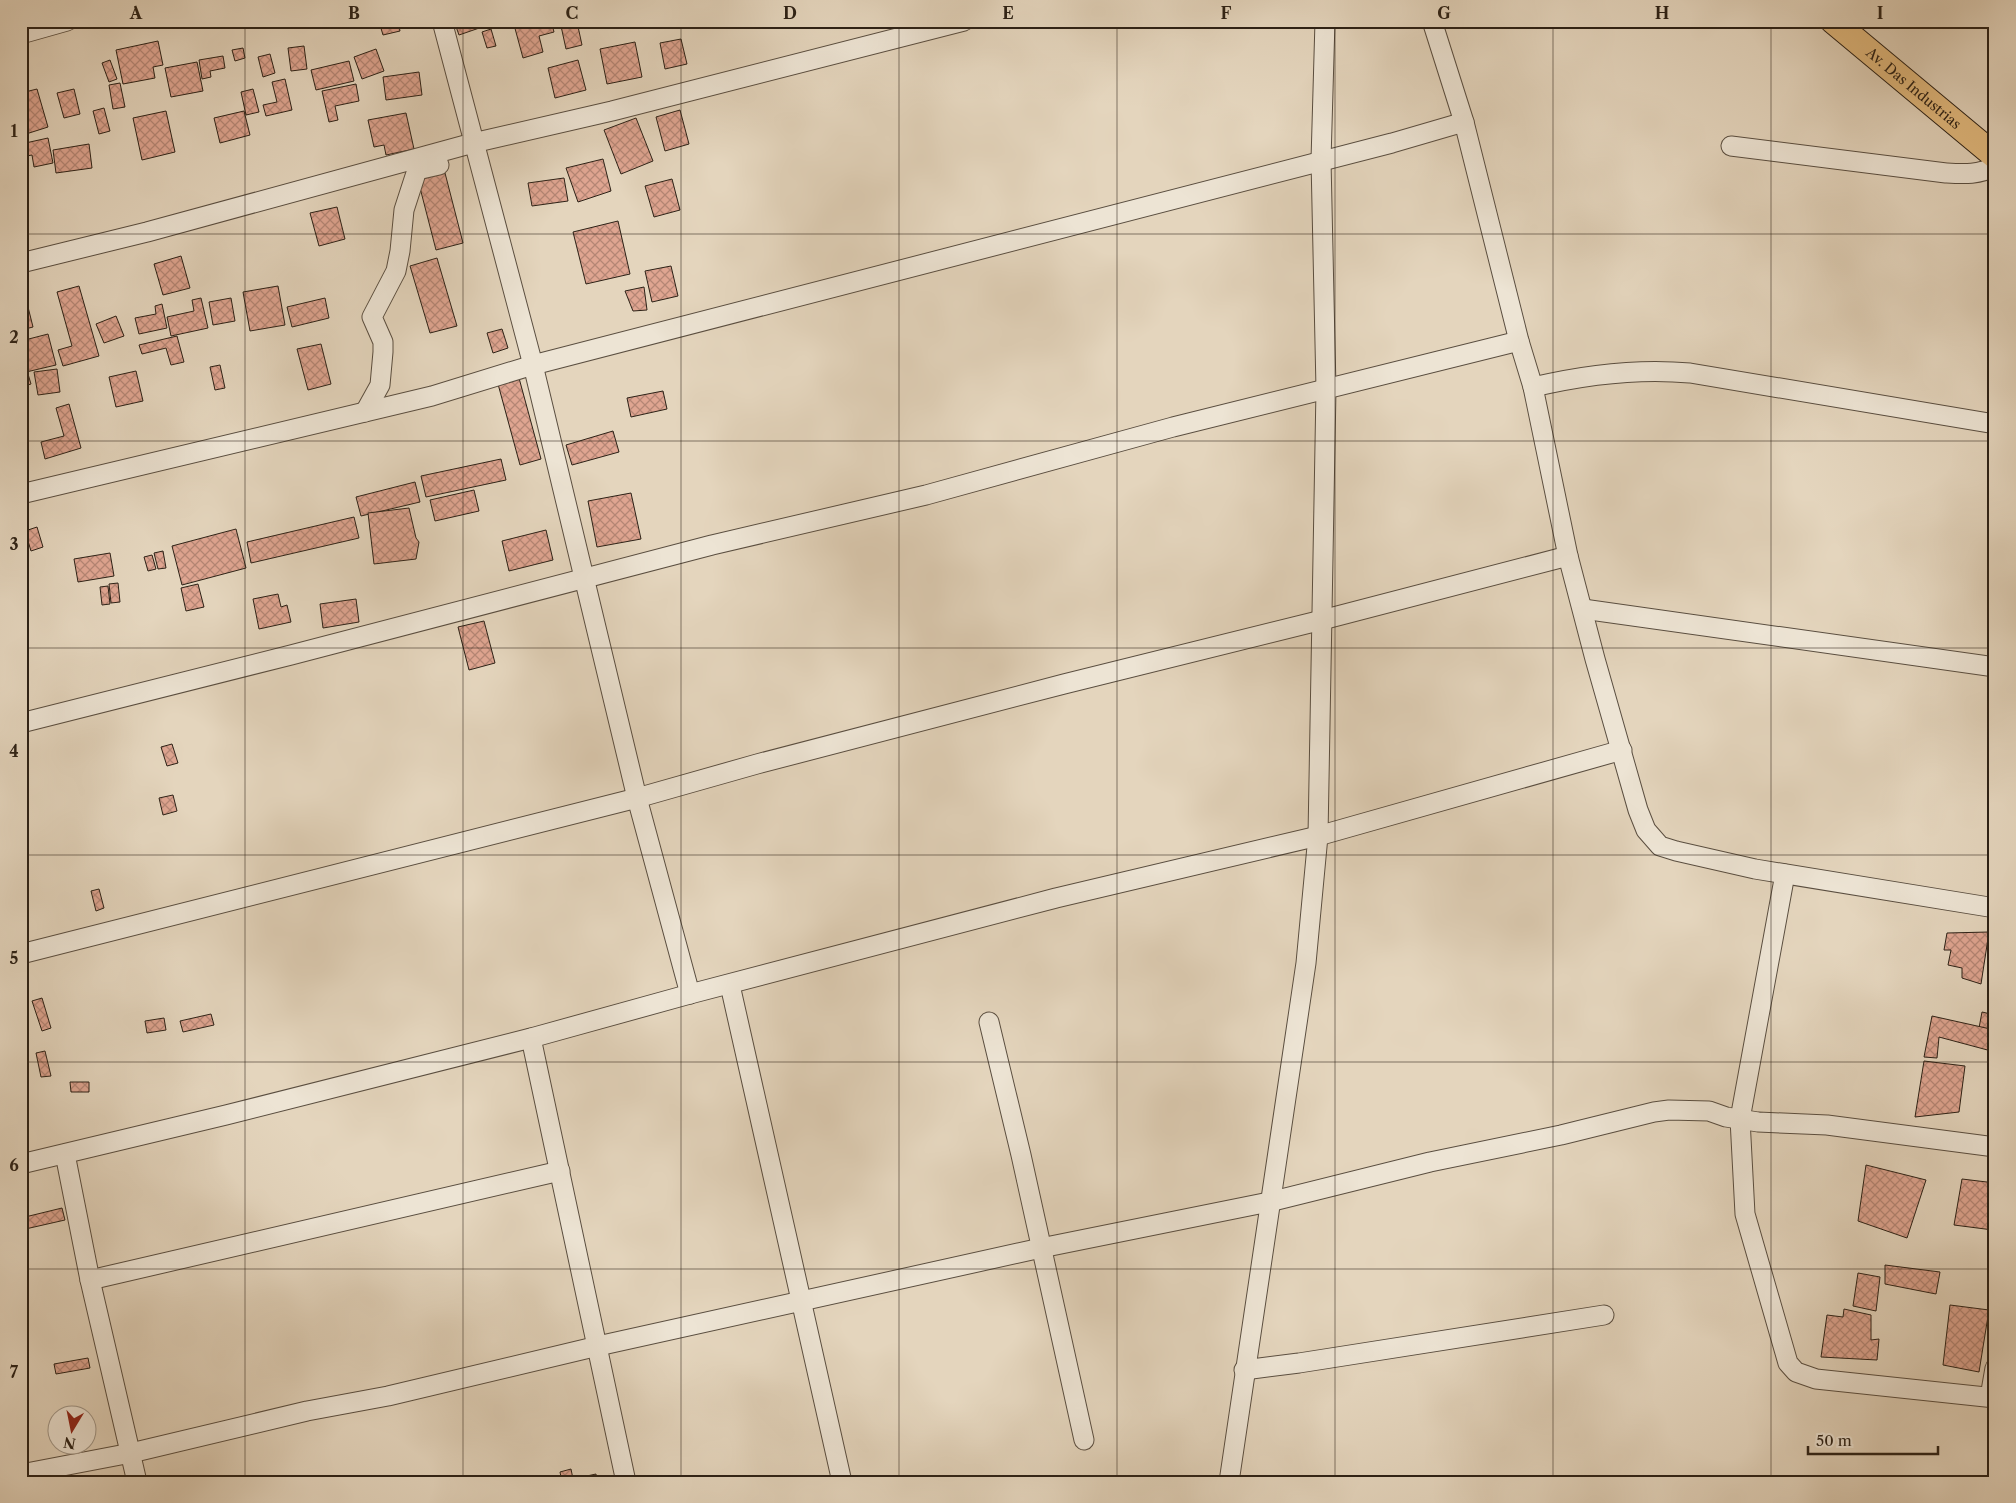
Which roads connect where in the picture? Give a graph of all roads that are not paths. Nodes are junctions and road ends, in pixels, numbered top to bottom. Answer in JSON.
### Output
{"nodes":[{"id":1,"x":67,"y":21,"type":"edge"},
{"id":2,"x":442,"y":21,"type":"edge"},
{"id":3,"x":964,"y":21,"type":"edge"},
{"id":4,"x":1325,"y":21,"type":"edge"},
{"id":5,"x":1432,"y":21,"type":"edge"},
{"id":6,"x":1833,"y":21,"type":"edge"},
{"id":7,"x":21,"y":34,"type":"edge"},
{"id":8,"x":1464,"y":122,"type":"junction"},
{"id":9,"x":468,"y":144,"type":"junction"},
{"id":10,"x":1732,"y":146,"type":"dead end"},
{"id":11,"x":1995,"y":156,"type":"edge"},
{"id":12,"x":1321,"y":160,"type":"junction"},
{"id":13,"x":1995,"y":166,"type":"edge"},
{"id":14,"x":21,"y":263,"type":"edge"},
{"id":15,"x":1519,"y":341,"type":"junction"},
{"id":16,"x":533,"y":366,"type":"junction"},
{"id":17,"x":1533,"y":387,"type":"junction"},
{"id":18,"x":1326,"y":389,"type":"junction"},
{"id":19,"x":365,"y":412,"type":"junction"},
{"id":20,"x":1995,"y":424,"type":"edge"},
{"id":21,"x":21,"y":494,"type":"edge"},
{"id":22,"x":1568,"y":556,"type":"junction"},
{"id":23,"x":584,"y":578,"type":"junction"},
{"id":24,"x":1583,"y":609,"type":"junction"},
{"id":25,"x":1322,"y":620,"type":"junction"},
{"id":26,"x":1995,"y":668,"type":"edge"},
{"id":27,"x":21,"y":723,"type":"edge"},
{"id":28,"x":1622,"y":750,"type":"junction"},
{"id":29,"x":637,"y":798,"type":"junction"},
{"id":30,"x":1318,"y":836,"type":"junction"},
{"id":31,"x":1785,"y":874,"type":"junction"},
{"id":32,"x":1995,"y":908,"type":"edge"},
{"id":33,"x":21,"y":954,"type":"edge"},
{"id":34,"x":730,"y":985,"type":"junction"},
{"id":35,"x":690,"y":994,"type":"junction"},
{"id":36,"x":989,"y":1022,"type":"dead end"},
{"id":37,"x":531,"y":1038,"type":"junction"},
{"id":38,"x":1740,"y":1119,"type":"junction"},
{"id":39,"x":1995,"y":1147,"type":"edge"},
{"id":40,"x":65,"y":1154,"type":"junction"},
{"id":41,"x":21,"y":1164,"type":"edge"},
{"id":42,"x":560,"y":1171,"type":"junction"},
{"id":43,"x":1269,"y":1202,"type":"junction"},
{"id":44,"x":1041,"y":1248,"type":"junction"},
{"id":45,"x":90,"y":1280,"type":"junction"},
{"id":46,"x":802,"y":1301,"type":"junction"},
{"id":47,"x":1604,"y":1315,"type":"dead end"},
{"id":48,"x":598,"y":1346,"type":"junction"},
{"id":49,"x":1995,"y":1368,"type":"edge"},
{"id":50,"x":1244,"y":1370,"type":"junction"},
{"id":51,"x":1993,"y":1398,"type":"edge"},
{"id":52,"x":1084,"y":1440,"type":"dead end"},
{"id":53,"x":132,"y":1453,"type":"junction"},
{"id":54,"x":21,"y":1474,"type":"edge"},
{"id":55,"x":137,"y":1482,"type":"edge"},
{"id":56,"x":626,"y":1482,"type":"edge"},
{"id":57,"x":842,"y":1482,"type":"edge"},
{"id":58,"x":1229,"y":1482,"type":"edge"}],
"edges":[{"from":1,"to":7,"type":"street"},
{"from":2,"to":9,"type":"street"},
{"from":3,"to":9,"type":"street"},
{"from":4,"to":12,"type":"street"},
{"from":5,"to":8,"type":"street"},
{"from":6,"to":11,"type":"main road","name":"Av. Das Industrias"},
{"from":8,"to":12,"type":"street"},
{"from":8,"to":15,"type":"street"},
{"from":9,"to":14,"type":"street"},
{"from":9,"to":16,"type":"street"},
{"from":9,"to":19,"type":"street"},
{"from":10,"to":13,"type":"street"},
{"from":12,"to":16,"type":"street"},
{"from":12,"to":18,"type":"street"},
{"from":15,"to":17,"type":"street"},
{"from":15,"to":18,"type":"street"},
{"from":16,"to":19,"type":"street"},
{"from":16,"to":23,"type":"street"},
{"from":17,"to":20,"type":"street"},
{"from":17,"to":22,"type":"street"},
{"from":18,"to":23,"type":"street"},
{"from":18,"to":25,"type":"street"},
{"from":19,"to":21,"type":"street"},
{"from":22,"to":24,"type":"street"},
{"from":22,"to":25,"type":"street"},
{"from":23,"to":27,"type":"street"},
{"from":23,"to":29,"type":"street"},
{"from":24,"to":26,"type":"street"},
{"from":24,"to":28,"type":"street"},
{"from":25,"to":29,"type":"street"},
{"from":25,"to":30,"type":"street"},
{"from":28,"to":30,"type":"street"},
{"from":28,"to":31,"type":"street"},
{"from":29,"to":33,"type":"street"},
{"from":29,"to":35,"type":"street"},
{"from":30,"to":34,"type":"street"},
{"from":30,"to":43,"type":"street"},
{"from":31,"to":32,"type":"street"},
{"from":31,"to":38,"type":"street"},
{"from":34,"to":35,"type":"street"},
{"from":34,"to":46,"type":"street"},
{"from":35,"to":37,"type":"street"},
{"from":36,"to":44,"type":"street"},
{"from":37,"to":40,"type":"street"},
{"from":37,"to":42,"type":"street"},
{"from":38,"to":39,"type":"street"},
{"from":38,"to":43,"type":"street"},
{"from":38,"to":51,"type":"street"},
{"from":40,"to":41,"type":"street"},
{"from":40,"to":45,"type":"street"},
{"from":42,"to":45,"type":"street"},
{"from":42,"to":48,"type":"street"},
{"from":43,"to":44,"type":"street"},
{"from":43,"to":50,"type":"street"},
{"from":44,"to":46,"type":"street"},
{"from":44,"to":52,"type":"street"},
{"from":45,"to":53,"type":"street"},
{"from":46,"to":48,"type":"street"},
{"from":46,"to":57,"type":"street"},
{"from":47,"to":50,"type":"street"},
{"from":48,"to":53,"type":"street"},
{"from":48,"to":56,"type":"street"},
{"from":49,"to":51,"type":"street"},
{"from":50,"to":58,"type":"street"},
{"from":53,"to":54,"type":"street"},
{"from":53,"to":55,"type":"street"}]}
